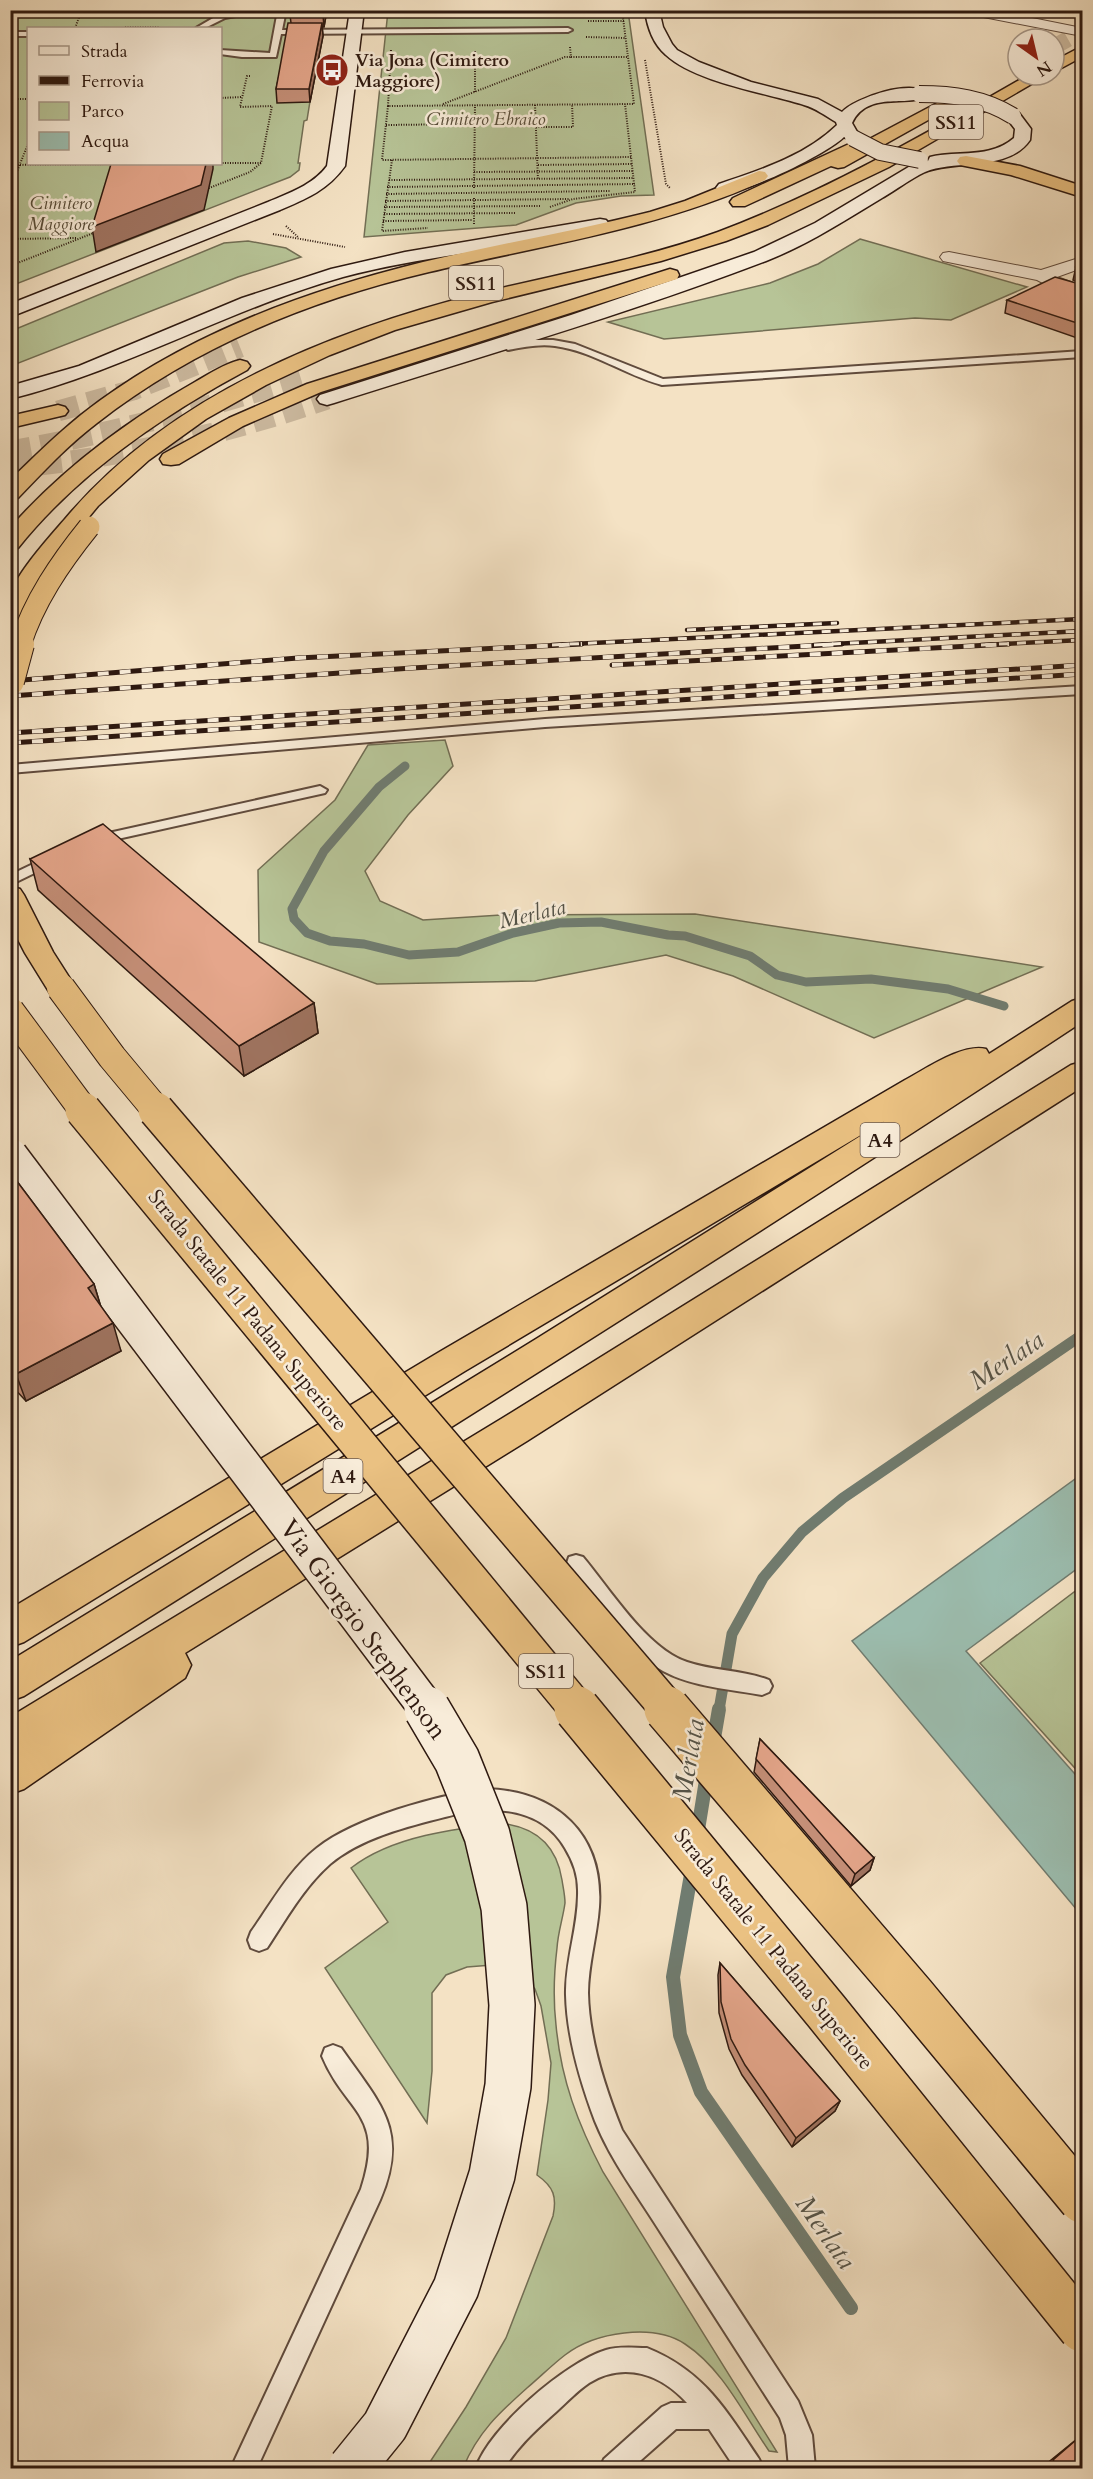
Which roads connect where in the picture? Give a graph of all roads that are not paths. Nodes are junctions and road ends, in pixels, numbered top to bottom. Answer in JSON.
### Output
{"nodes":[{"id":1,"x":264,"y":10,"type":"edge"},
{"id":2,"x":282,"y":10,"type":"edge"},
{"id":3,"x":357,"y":10,"type":"edge"},
{"id":4,"x":652,"y":10,"type":"edge"},
{"id":5,"x":968,"y":10,"type":"edge"},
{"id":6,"x":202,"y":27,"type":"edge"},
{"id":7,"x":278,"y":32,"type":"junction"},
{"id":8,"x":355,"y":32,"type":"junction"},
{"id":9,"x":1083,"y":32,"type":"edge"},
{"id":10,"x":10,"y":34,"type":"edge"},
{"id":11,"x":27,"y":34,"type":"edge"},
{"id":12,"x":569,"y":34,"type":"road end"},
{"id":13,"x":222,"y":52,"type":"edge"},
{"id":14,"x":1075,"y":55,"type":"dead end"},
{"id":15,"x":1066,"y":60,"type":"edge"},
{"id":16,"x":984,"y":83,"type":"dead end"},
{"id":17,"x":1018,"y":87,"type":"edge"},
{"id":18,"x":802,"y":99,"type":"junction"},
{"id":19,"x":876,"y":99,"type":"junction"},
{"id":20,"x":903,"y":125,"type":"junction"},
{"id":21,"x":848,"y":128,"type":"junction"},
{"id":22,"x":1012,"y":148,"type":"junction"},
{"id":23,"x":966,"y":160,"type":"junction"},
{"id":24,"x":942,"y":162,"type":"junction"},
{"id":25,"x":873,"y":170,"type":"junction"},
{"id":26,"x":759,"y":176,"type":"junction"},
{"id":27,"x":1083,"y":178,"type":"edge"},
{"id":28,"x":884,"y":188,"type":"junction"},
{"id":29,"x":1083,"y":192,"type":"edge"},
{"id":30,"x":949,"y":256,"type":"dead end"},
{"id":31,"x":1083,"y":262,"type":"edge"},
{"id":32,"x":1042,"y":276,"type":"junction"},
{"id":33,"x":1083,"y":292,"type":"edge"},
{"id":34,"x":10,"y":311,"type":"edge"},
{"id":35,"x":370,"y":313,"type":"dead end"},
{"id":36,"x":578,"y":319,"type":"junction"},
{"id":37,"x":574,"y":345,"type":"junction"},
{"id":38,"x":240,"y":346,"type":"tunnel mouth"},
{"id":39,"x":1083,"y":354,"type":"edge"},
{"id":40,"x":260,"y":357,"type":"dead end"},
{"id":41,"x":427,"y":367,"type":"junction"},
{"id":42,"x":306,"y":377,"type":"tunnel mouth"},
{"id":43,"x":10,"y":393,"type":"edge"},
{"id":44,"x":327,"y":399,"type":"tunnel mouth"},
{"id":45,"x":58,"y":411,"type":"tunnel mouth"},
{"id":46,"x":10,"y":422,"type":"edge"},
{"id":47,"x":10,"y":493,"type":"edge"},
{"id":48,"x":10,"y":543,"type":"edge"},
{"id":49,"x":10,"y":614,"type":"edge"},
{"id":50,"x":10,"y":681,"type":"edge"},
{"id":51,"x":1083,"y":690,"type":"edge"},
{"id":52,"x":10,"y":769,"type":"edge"},
{"id":53,"x":320,"y":790,"type":"dead end"},
{"id":54,"x":85,"y":844,"type":"edge"},
{"id":55,"x":66,"y":852,"type":"edge"},
{"id":56,"x":10,"y":881,"type":"edge"},
{"id":57,"x":10,"y":896,"type":"edge"},
{"id":58,"x":1083,"y":1001,"type":"edge"},
{"id":59,"x":1083,"y":1008,"type":"edge"},
{"id":60,"x":10,"y":1011,"type":"edge"},
{"id":61,"x":1083,"y":1073,"type":"edge"},
{"id":62,"x":10,"y":1156,"type":"edge"},
{"id":63,"x":514,"y":1430,"type":"junction"},
{"id":64,"x":576,"y":1563,"type":"dead end"},
{"id":65,"x":10,"y":1630,"type":"edge"},
{"id":66,"x":10,"y":1683,"type":"edge"},
{"id":67,"x":762,"y":1686,"type":"dead end"},
{"id":68,"x":10,"y":1739,"type":"edge"},
{"id":69,"x":10,"y":1775,"type":"edge"},
{"id":70,"x":259,"y":1940,"type":"dead end"},
{"id":71,"x":333,"y":2056,"type":"dead end"},
{"id":72,"x":1083,"y":2200,"type":"edge"},
{"id":73,"x":1083,"y":2329,"type":"edge"},
{"id":74,"x":715,"y":2416,"type":"junction"},
{"id":75,"x":244,"y":2469,"type":"edge"},
{"id":76,"x":351,"y":2469,"type":"edge"},
{"id":77,"x":489,"y":2469,"type":"edge"},
{"id":78,"x":613,"y":2469,"type":"edge"},
{"id":79,"x":750,"y":2469,"type":"edge"},
{"id":80,"x":802,"y":2469,"type":"edge"}],
"edges":[{"from":1,"to":6,"type":"lane"},
{"from":2,"to":7,"type":"lane"},
{"from":3,"to":8,"type":"street"},
{"from":4,"to":18,"type":"street"},
{"from":5,"to":9,"type":"street"},
{"from":7,"to":8,"type":"lane"},
{"from":7,"to":13,"type":"lane"},
{"from":8,"to":12,"type":"lane"},
{"from":8,"to":34,"type":"street"},
{"from":10,"to":11,"type":"lane"},
{"from":14,"to":15,"type":"highway"},
{"from":16,"to":20,"type":"highway","number":"SS11"},
{"from":17,"to":25,"type":"highway","number":"SS11"},
{"from":18,"to":19,"type":"street"},
{"from":18,"to":21,"type":"street"},
{"from":19,"to":21,"type":"street"},
{"from":19,"to":22,"type":"street","bridge":true},
{"from":20,"to":35,"type":"highway","number":"SS11"},
{"from":20,"to":38,"type":"highway"},
{"from":21,"to":24,"type":"street","bridge":true},
{"from":21,"to":26,"type":"street"},
{"from":22,"to":23,"type":"street"},
{"from":22,"to":27,"type":"highway"},
{"from":23,"to":24,"type":"street"},
{"from":23,"to":29,"type":"highway"},
{"from":24,"to":28,"type":"street"},
{"from":25,"to":42,"type":"highway"},
{"from":25,"to":49,"type":"highway","number":"SS11"},
{"from":26,"to":43,"type":"street"},
{"from":26,"to":47,"type":"highway"},
{"from":28,"to":36,"type":"street"},
{"from":28,"to":50,"type":"highway","bridge":true},
{"from":30,"to":32,"type":"street"},
{"from":31,"to":32,"type":"street"},
{"from":32,"to":33,"type":"street"},
{"from":36,"to":37,"type":"lane"},
{"from":36,"to":41,"type":"street"},
{"from":37,"to":39,"type":"lane"},
{"from":37,"to":41,"type":"lane"},
{"from":40,"to":48,"type":"highway"},
{"from":41,"to":44,"type":"street"},
{"from":45,"to":46,"type":"highway"},
{"from":51,"to":52,"type":"lane"},
{"from":53,"to":54,"type":"lane"},
{"from":55,"to":56,"type":"lane"},
{"from":57,"to":72,"type":"highway","bridge":true},
{"from":58,"to":65,"type":"highway"},
{"from":59,"to":66,"type":"highway","number":"A4"},
{"from":60,"to":73,"type":"highway","name":"Strada Statale 11 Padana Superiore","number":"SS11","bridge":true},
{"from":61,"to":63,"type":"highway","number":"A4"},
{"from":62,"to":76,"type":"street","name":"Via Giorgio Stephenson","bridge":true},
{"from":63,"to":68,"type":"highway","number":"A4"},
{"from":63,"to":69,"type":"highway"},
{"from":64,"to":67,"type":"lane"},
{"from":70,"to":80,"type":"lane"},
{"from":71,"to":75,"type":"lane"},
{"from":74,"to":77,"type":"lane"},
{"from":74,"to":78,"type":"lane"},
{"from":74,"to":79,"type":"lane"}]}
